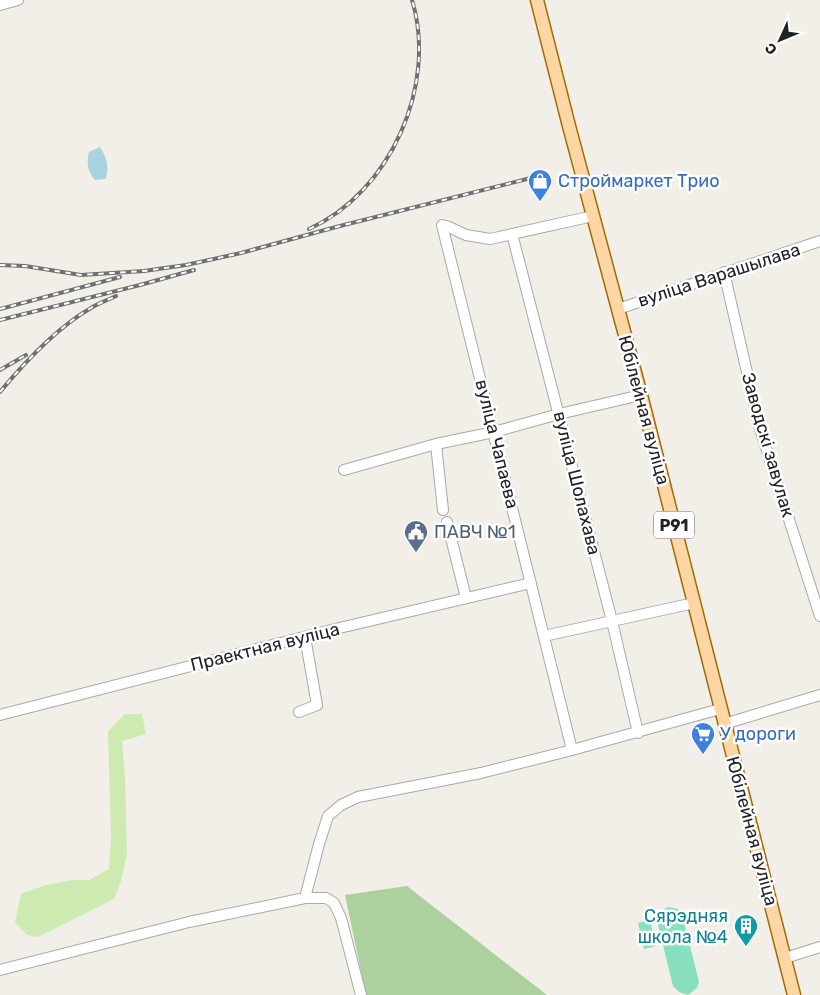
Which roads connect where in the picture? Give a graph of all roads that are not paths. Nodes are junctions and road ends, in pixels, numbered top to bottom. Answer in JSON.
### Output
{"nodes":[{"id":1,"x":18,"y":0,"type":"edge"},
{"id":2,"x":537,"y":0,"type":"edge"},
{"id":3,"x":0,"y":6,"type":"edge"},
{"id":4,"x":593,"y":216,"type":"junction"},
{"id":5,"x":512,"y":234,"type":"junction"},
{"id":6,"x":820,"y":241,"type":"edge"},
{"id":7,"x":724,"y":272,"type":"junction"},
{"id":8,"x":618,"y":309,"type":"junction"},
{"id":9,"x":641,"y":394,"type":"junction"},
{"id":10,"x":559,"y":414,"type":"junction"},
{"id":11,"x":494,"y":432,"type":"junction"},
{"id":12,"x":436,"y":444,"type":"junction"},
{"id":13,"x":344,"y":470,"type":"dead end"},
{"id":14,"x":444,"y":510,"type":"dead end"},
{"id":15,"x":447,"y":522,"type":"dead end"},
{"id":16,"x":531,"y":583,"type":"junction"},
{"id":17,"x":466,"y":598,"type":"junction"},
{"id":18,"x":694,"y":603,"type":"junction"},
{"id":19,"x":820,"y":616,"type":"edge"},
{"id":20,"x":612,"y":621,"type":"junction"},
{"id":21,"x":544,"y":636,"type":"junction"},
{"id":22,"x":305,"y":637,"type":"junction"},
{"id":23,"x":820,"y":695,"type":"edge"},
{"id":24,"x":720,"y":709,"type":"junction"},
{"id":25,"x":299,"y":712,"type":"dead end"},
{"id":26,"x":0,"y":715,"type":"edge"},
{"id":27,"x":724,"y":724,"type":"junction"},
{"id":28,"x":638,"y":733,"type":"junction"},
{"id":29,"x":572,"y":750,"type":"junction"},
{"id":30,"x":305,"y":898,"type":"junction"},
{"id":31,"x":820,"y":947,"type":"edge"},
{"id":32,"x":785,"y":958,"type":"junction"},
{"id":33,"x":0,"y":970,"type":"edge"},
{"id":34,"x":361,"y":995,"type":"edge"},
{"id":35,"x":794,"y":995,"type":"edge"}],
"edges":[{"from":1,"to":3,"type":"street"},
{"from":2,"to":4,"type":"main road","name":"Юбілейная вуліца","number":"Р91"},
{"from":4,"to":5,"type":"street"},
{"from":4,"to":8,"type":"main road","name":"Юбілейная вуліца","number":"Р91"},
{"from":5,"to":10,"type":"street","name":"вуліца Шолахава"},
{"from":5,"to":11,"type":"street","name":"вуліца Чапаева"},
{"from":6,"to":7,"type":"street","name":"вуліца Варашылава"},
{"from":7,"to":8,"type":"street","name":"вуліца Варашылава"},
{"from":7,"to":19,"type":"street","name":"Заводскі завулак"},
{"from":8,"to":9,"type":"main road","name":"Юбілейная вуліца","number":"Р91"},
{"from":9,"to":10,"type":"street"},
{"from":9,"to":18,"type":"main road","name":"Юбілейная вуліца","number":"Р91"},
{"from":10,"to":11,"type":"street"},
{"from":10,"to":20,"type":"street","name":"вуліца Шолахава"},
{"from":11,"to":12,"type":"street"},
{"from":11,"to":16,"type":"street","name":"вуліца Чапаева"},
{"from":12,"to":13,"type":"street"},
{"from":12,"to":14,"type":"street"},
{"from":15,"to":17,"type":"street"},
{"from":16,"to":17,"type":"street","name":"Праектная вуліца"},
{"from":16,"to":21,"type":"street","name":"вуліца Чапаева"},
{"from":17,"to":22,"type":"street","name":"Праектная вуліца"},
{"from":18,"to":20,"type":"street"},
{"from":18,"to":24,"type":"main road","name":"Юбілейная вуліца","number":"Р91"},
{"from":20,"to":21,"type":"street"},
{"from":20,"to":28,"type":"street","name":"вуліца Шолахава"},
{"from":21,"to":29,"type":"street","name":"вуліца Чапаева"},
{"from":22,"to":25,"type":"street"},
{"from":22,"to":26,"type":"street","name":"Праектная вуліца"},
{"from":23,"to":27,"type":"street"},
{"from":24,"to":27,"type":"main road","name":"Юбілейная вуліца","number":"Р91"},
{"from":24,"to":28,"type":"street"},
{"from":27,"to":32,"type":"main road","name":"Юбілейная вуліца","number":"Р91"},
{"from":28,"to":29,"type":"street"},
{"from":29,"to":30,"type":"street"},
{"from":30,"to":33,"type":"street"},
{"from":30,"to":34,"type":"street"},
{"from":31,"to":32,"type":"street"},
{"from":32,"to":35,"type":"main road","name":"Юбілейная вуліца","number":"Р91"}]}
